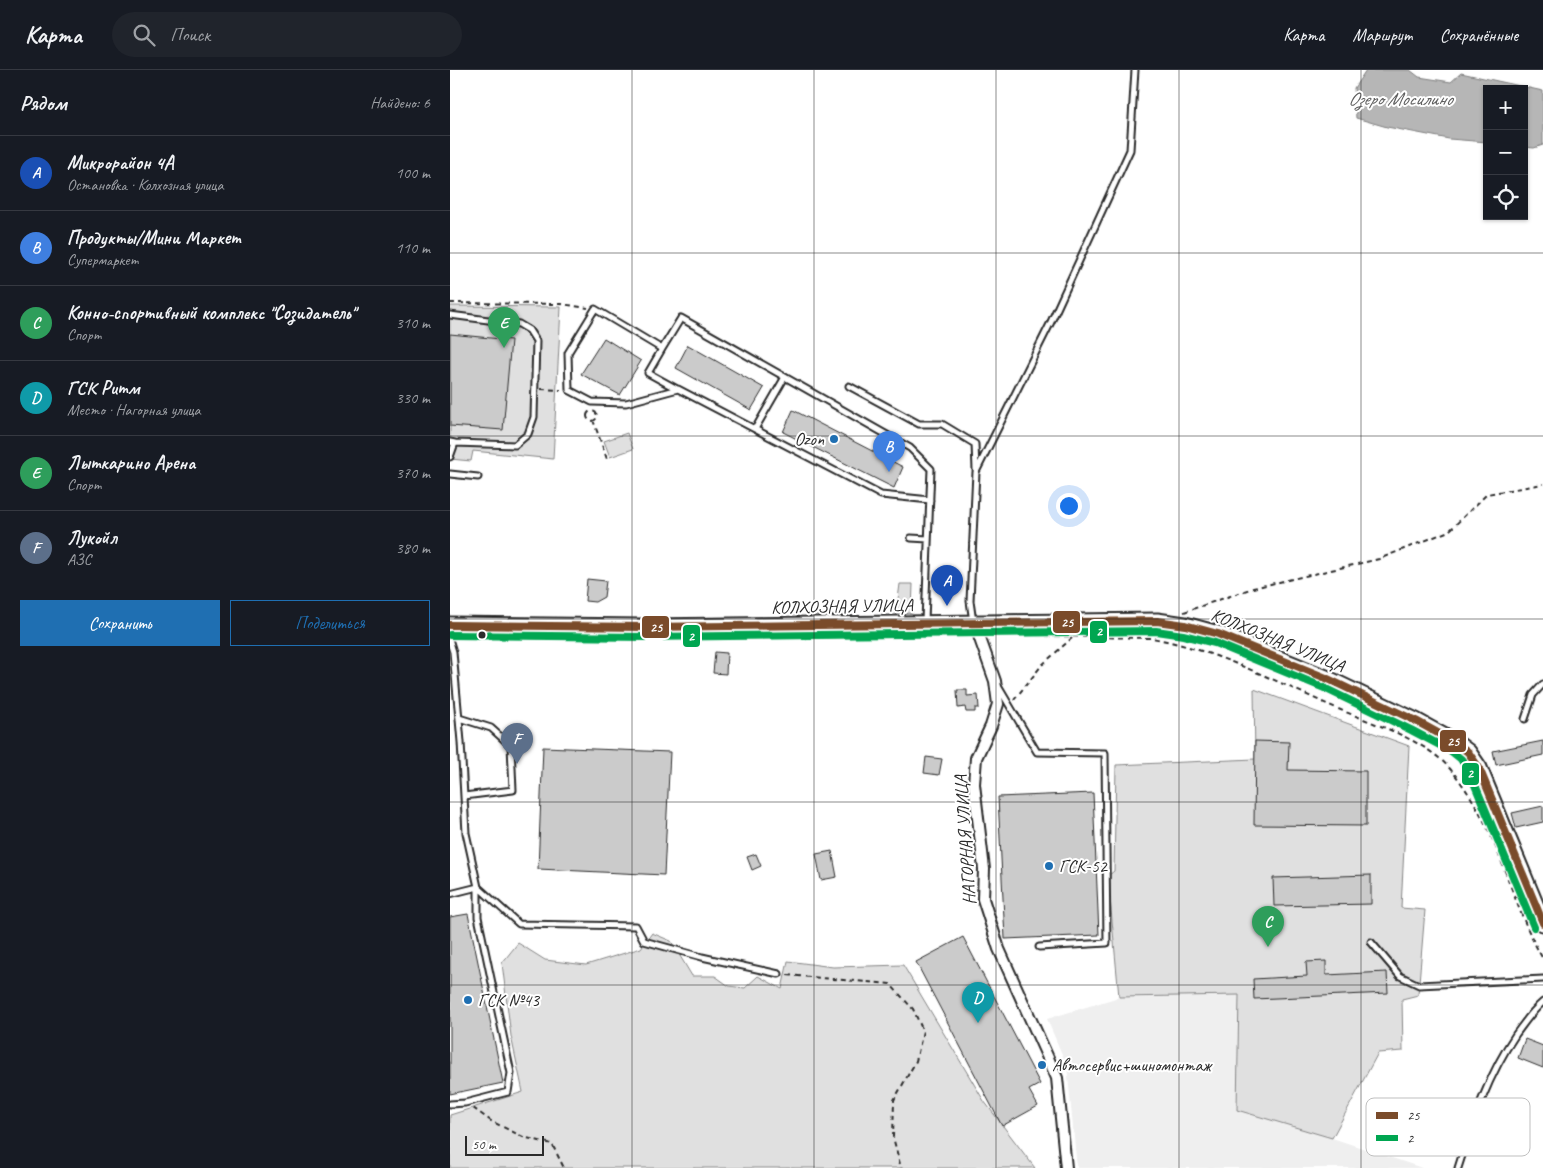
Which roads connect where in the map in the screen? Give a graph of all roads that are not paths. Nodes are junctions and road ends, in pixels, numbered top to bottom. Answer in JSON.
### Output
{"nodes":[{"id":1,"x":1135,"y":70,"type":"edge"},
{"id":2,"x":450,"y":315,"type":"edge"},
{"id":3,"x":662,"y":349,"type":"junction"},
{"id":4,"x":785,"y":377,"type":"junction"},
{"id":5,"x":849,"y":386,"type":"dead end"},
{"id":6,"x":678,"y":389,"type":"junction"},
{"id":7,"x":755,"y":429,"type":"junction"},
{"id":8,"x":453,"y":442,"type":"edge"},
{"id":9,"x":450,"y":457,"type":"edge"},
{"id":10,"x":976,"y":472,"type":"junction"},
{"id":11,"x":450,"y":474,"type":"edge"},
{"id":12,"x":478,"y":477,"type":"dead end"},
{"id":13,"x":930,"y":500,"type":"junction"},
{"id":14,"x":911,"y":538,"type":"dead end"},
{"id":15,"x":928,"y":539,"type":"junction"},
{"id":16,"x":974,"y":622,"type":"junction"},
{"id":17,"x":925,"y":624,"type":"junction"},
{"id":18,"x":450,"y":625,"type":"edge"},
{"id":19,"x":450,"y":642,"type":"edge"},
{"id":20,"x":995,"y":681,"type":"junction"},
{"id":21,"x":1543,"y":684,"type":"edge"},
{"id":22,"x":459,"y":718,"type":"junction"},
{"id":23,"x":1525,"y":719,"type":"dead end"},
{"id":24,"x":464,"y":796,"type":"junction"},
{"id":25,"x":478,"y":887,"type":"junction"},
{"id":26,"x":450,"y":894,"type":"edge"},
{"id":27,"x":1543,"y":923,"type":"edge"},
{"id":28,"x":1370,"y":942,"type":"dead end"},
{"id":29,"x":1039,"y":947,"type":"dead end"},
{"id":30,"x":780,"y":974,"type":"road end"},
{"id":31,"x":1543,"y":979,"type":"edge"},
{"id":32,"x":1543,"y":1002,"type":"edge"},
{"id":33,"x":1482,"y":1098,"type":"edge"},
{"id":34,"x":450,"y":1104,"type":"edge"},
{"id":35,"x":1462,"y":1156,"type":"edge"},
{"id":36,"x":1066,"y":1168,"type":"edge"},
{"id":37,"x":1458,"y":1168,"type":"edge"}],
"edges":[{"from":1,"to":10,"type":"lane"},
{"from":2,"to":8,"type":"lane"},
{"from":3,"to":4,"type":"lane"},
{"from":3,"to":6,"type":"lane"},
{"from":3,"to":6,"type":"lane"},
{"from":4,"to":7,"type":"lane"},
{"from":4,"to":13,"type":"lane"},
{"from":5,"to":10,"type":"lane"},
{"from":6,"to":7,"type":"lane"},
{"from":7,"to":13,"type":"lane"},
{"from":8,"to":9,"type":"lane"},
{"from":10,"to":16,"type":"lane"},
{"from":11,"to":12,"type":"lane"},
{"from":13,"to":15,"type":"lane"},
{"from":14,"to":15,"type":"lane"},
{"from":15,"to":17,"type":"lane"},
{"from":16,"to":17,"type":"street","name":"КОЛХОЗНАЯ УЛИЦА"},
{"from":16,"to":20,"type":"street","name":"НАГОРНАЯ УЛИЦА"},
{"from":16,"to":27,"type":"street","name":"КОЛХОЗНАЯ УЛИЦА"},
{"from":17,"to":18,"type":"street","name":"КОЛХОЗНАЯ УЛИЦА"},
{"from":19,"to":22,"type":"lane"},
{"from":20,"to":29,"type":"lane"},
{"from":20,"to":36,"type":"street","name":"НАГОРНАЯ УЛИЦА"},
{"from":21,"to":23,"type":"lane"},
{"from":22,"to":24,"type":"lane"},
{"from":22,"to":24,"type":"lane"},
{"from":24,"to":25,"type":"lane"},
{"from":25,"to":26,"type":"lane"},
{"from":25,"to":30,"type":"lane"},
{"from":25,"to":34,"type":"lane"},
{"from":28,"to":31,"type":"lane"},
{"from":32,"to":33,"type":"lane"},
{"from":35,"to":37,"type":"lane"}]}
